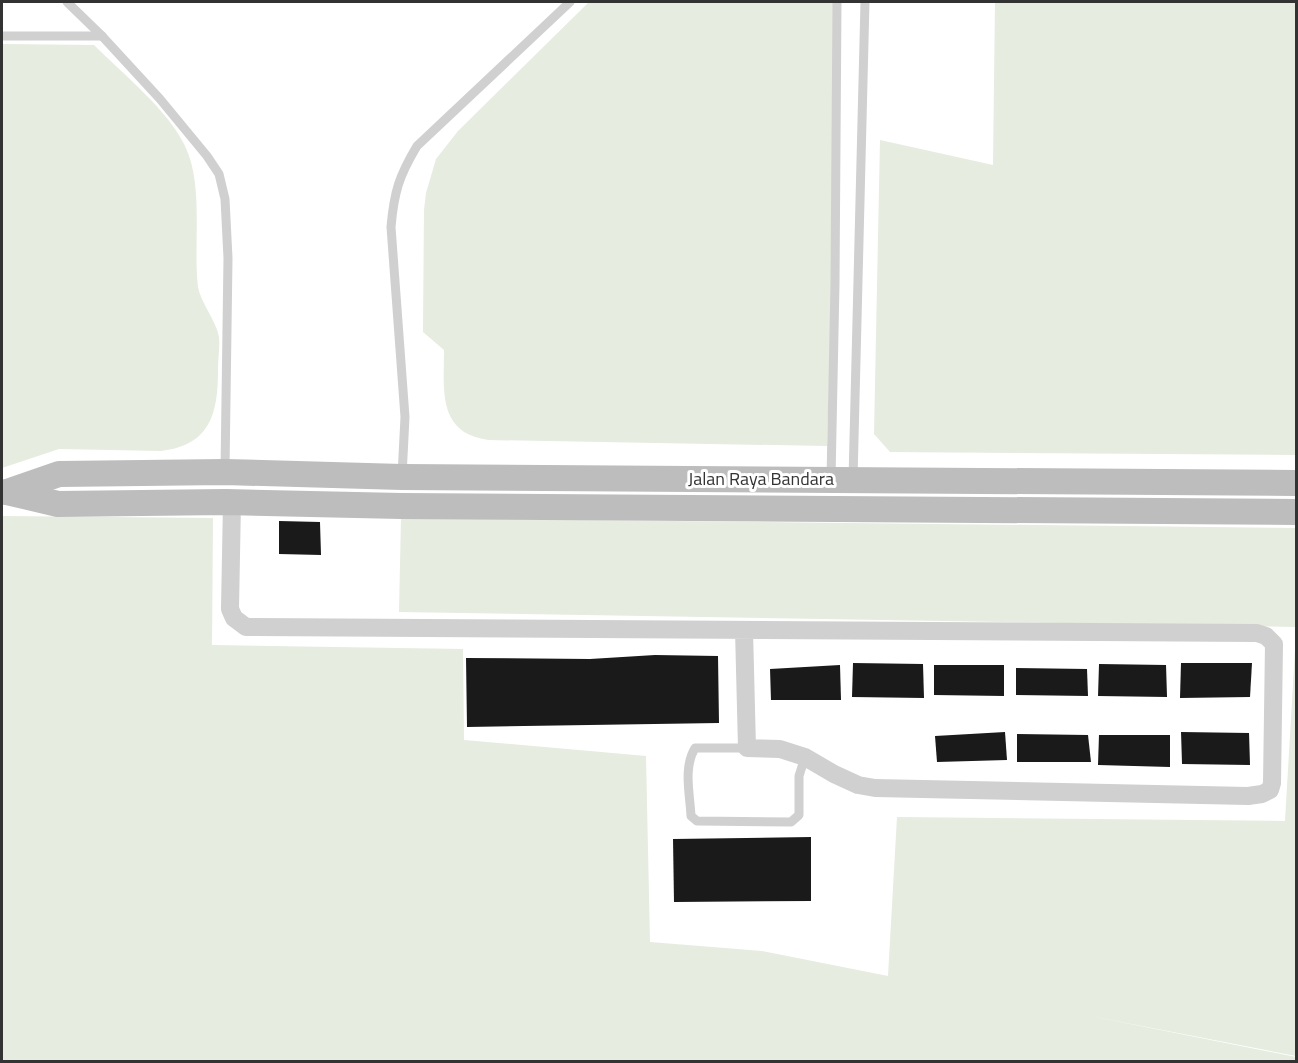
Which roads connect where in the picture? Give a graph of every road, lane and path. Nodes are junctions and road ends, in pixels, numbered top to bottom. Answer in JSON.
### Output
{"nodes":[{"id":1,"x":67,"y":2,"type":"edge"},
{"id":2,"x":570,"y":2,"type":"edge"},
{"id":3,"x":837,"y":2,"type":"edge"},
{"id":4,"x":864,"y":2,"type":"edge"},
{"id":5,"x":2,"y":36,"type":"edge"},
{"id":6,"x":102,"y":36,"type":"junction"},
{"id":7,"x":225,"y":472,"type":"junction"},
{"id":8,"x":402,"y":477,"type":"junction"},
{"id":9,"x":842,"y":479,"type":"junction"},
{"id":10,"x":1296,"y":483,"type":"edge"},
{"id":11,"x":4,"y":492,"type":"edge"},
{"id":12,"x":229,"y":502,"type":"junction"},
{"id":13,"x":1296,"y":512,"type":"edge"},
{"id":14,"x":744,"y":630,"type":"junction"},
{"id":15,"x":747,"y":748,"type":"junction"},
{"id":16,"x":805,"y":758,"type":"junction"}],
"edges":[{"from":1,"to":6,"type":"lane"},
{"from":2,"to":8,"type":"lane"},
{"from":3,"to":9,"type":"lane"},
{"from":4,"to":9,"type":"lane"},
{"from":5,"to":6,"type":"lane"},
{"from":6,"to":7,"type":"lane"},
{"from":7,"to":8,"type":"main road","name":"Jalan Raya Bandara"},
{"from":7,"to":11,"type":"main road","name":"Jalan Raya Bandara"},
{"from":7,"to":12,"type":"main road"},
{"from":8,"to":9,"type":"main road","name":"Jalan Raya Bandara"},
{"from":9,"to":10,"type":"main road","name":"Jalan Raya Bandara"},
{"from":11,"to":12,"type":"main road","name":"Jalan Raya Bandara"},
{"from":12,"to":13,"type":"main road","name":"Jalan Raya Bandara"},
{"from":12,"to":14,"type":"street"},
{"from":14,"to":15,"type":"street"},
{"from":14,"to":16,"type":"street"},
{"from":15,"to":16,"type":"street"},
{"from":15,"to":16,"type":"lane"}]}
